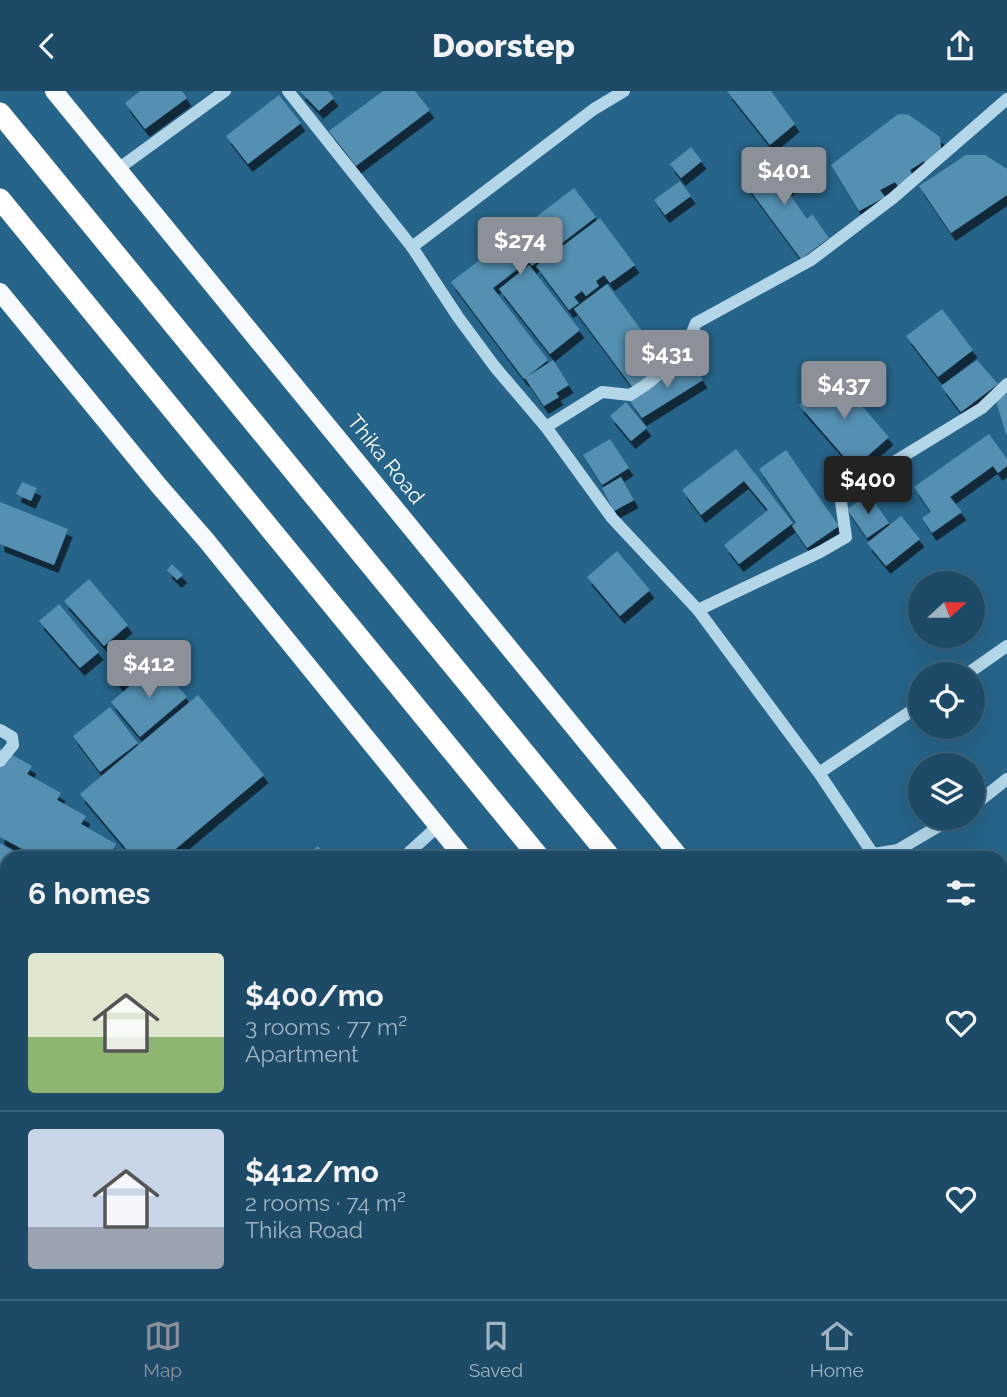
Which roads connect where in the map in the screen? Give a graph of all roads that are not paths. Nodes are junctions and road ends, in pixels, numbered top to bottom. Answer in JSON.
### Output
{"nodes":[{"id":1,"x":54,"y":91,"type":"edge"},
{"id":2,"x":225,"y":91,"type":"edge"},
{"id":3,"x":288,"y":91,"type":"edge"},
{"id":4,"x":624,"y":91,"type":"edge"},
{"id":5,"x":1007,"y":99,"type":"edge"},
{"id":6,"x":0,"y":113,"type":"edge"},
{"id":7,"x":118,"y":169,"type":"junction"},
{"id":8,"x":0,"y":199,"type":"edge"},
{"id":9,"x":412,"y":247,"type":"junction"},
{"id":10,"x":0,"y":292,"type":"edge"},
{"id":11,"x":1007,"y":384,"type":"edge"},
{"id":12,"x":546,"y":427,"type":"junction"},
{"id":13,"x":698,"y":610,"type":"junction"},
{"id":14,"x":1007,"y":646,"type":"edge"},
{"id":15,"x":984,"y":662,"type":"edge"},
{"id":16,"x":908,"y":713,"type":"edge"},
{"id":17,"x":0,"y":730,"type":"edge"},
{"id":18,"x":0,"y":761,"type":"edge"},
{"id":19,"x":820,"y":773,"type":"junction"},
{"id":20,"x":1007,"y":779,"type":"edge"},
{"id":21,"x":985,"y":796,"type":"edge"},
{"id":22,"x":438,"y":826,"type":"junction"},
{"id":23,"x":932,"y":830,"type":"edge"},
{"id":24,"x":411,"y":851,"type":"edge"},
{"id":25,"x":458,"y":851,"type":"edge"},
{"id":26,"x":534,"y":851,"type":"edge"},
{"id":27,"x":605,"y":851,"type":"edge"},
{"id":28,"x":675,"y":851,"type":"edge"},
{"id":29,"x":868,"y":851,"type":"edge"},
{"id":30,"x":894,"y":851,"type":"edge"}],
"edges":[{"from":1,"to":7,"type":"main road","name":"Thika Road"},
{"from":2,"to":7,"type":"street"},
{"from":3,"to":9,"type":"street"},
{"from":4,"to":9,"type":"street"},
{"from":5,"to":12,"type":"street"},
{"from":6,"to":27,"type":"highway"},
{"from":7,"to":28,"type":"main road","name":"Thika Road"},
{"from":8,"to":26,"type":"highway"},
{"from":9,"to":12,"type":"street"},
{"from":10,"to":22,"type":"main road"},
{"from":11,"to":13,"type":"street"},
{"from":12,"to":13,"type":"street"},
{"from":13,"to":19,"type":"street"},
{"from":14,"to":15,"type":"street"},
{"from":16,"to":19,"type":"street"},
{"from":17,"to":18,"type":"street"},
{"from":19,"to":29,"type":"street"},
{"from":20,"to":21,"type":"street"},
{"from":22,"to":24,"type":"street"},
{"from":22,"to":25,"type":"main road"},
{"from":23,"to":30,"type":"street"}]}
